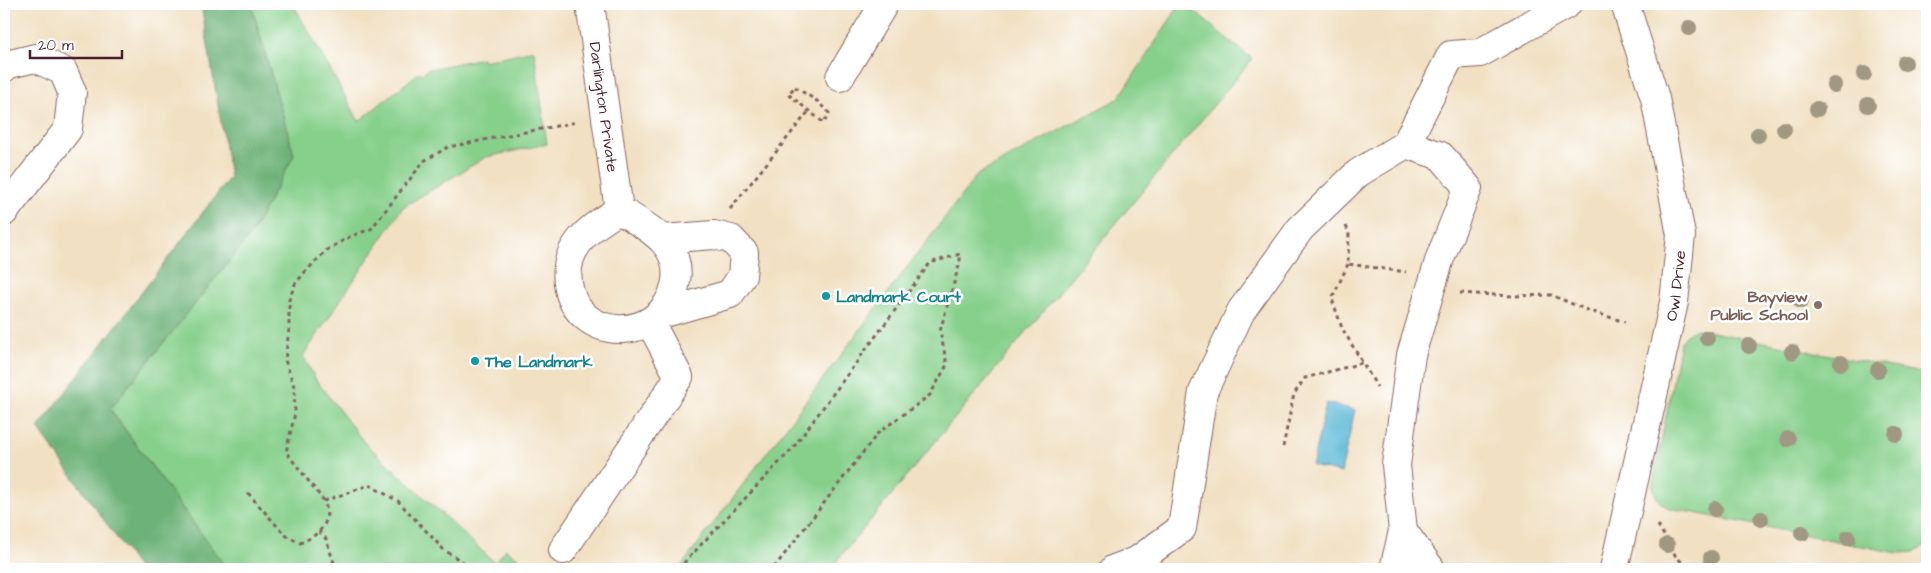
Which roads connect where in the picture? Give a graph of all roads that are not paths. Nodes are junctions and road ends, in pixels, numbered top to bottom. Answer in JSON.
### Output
{"nodes":[{"id":1,"x":590,"y":4,"type":"edge"},
{"id":2,"x":884,"y":4,"type":"edge"},
{"id":3,"x":1566,"y":4,"type":"edge"},
{"id":4,"x":1625,"y":4,"type":"edge"},
{"id":5,"x":4,"y":68,"type":"edge"},
{"id":6,"x":840,"y":77,"type":"dead end"},
{"id":7,"x":1406,"y":144,"type":"junction"},
{"id":8,"x":619,"y":210,"type":"junction"},
{"id":9,"x":4,"y":212,"type":"edge"},
{"id":10,"x":662,"y":239,"type":"junction"},
{"id":11,"x":655,"y":318,"type":"junction"},
{"id":12,"x":1402,"y":531,"type":"junction"},
{"id":13,"x":563,"y":550,"type":"dead end"},
{"id":14,"x":1114,"y":569,"type":"edge"},
{"id":15,"x":1394,"y":569,"type":"edge"},
{"id":16,"x":1431,"y":569,"type":"edge"},
{"id":17,"x":1614,"y":569,"type":"edge"}],
"edges":[{"from":1,"to":8,"type":"street","name":"Darlington Private"},
{"from":2,"to":6,"type":"street"},
{"from":3,"to":7,"type":"street"},
{"from":4,"to":17,"type":"street","name":"Owl Drive"},
{"from":5,"to":9,"type":"street"},
{"from":7,"to":12,"type":"street"},
{"from":7,"to":14,"type":"street"},
{"from":8,"to":10,"type":"street"},
{"from":8,"to":11,"type":"street"},
{"from":10,"to":11,"type":"street"},
{"from":10,"to":11,"type":"street"},
{"from":11,"to":13,"type":"street"},
{"from":12,"to":15,"type":"street"},
{"from":12,"to":16,"type":"street"}]}
